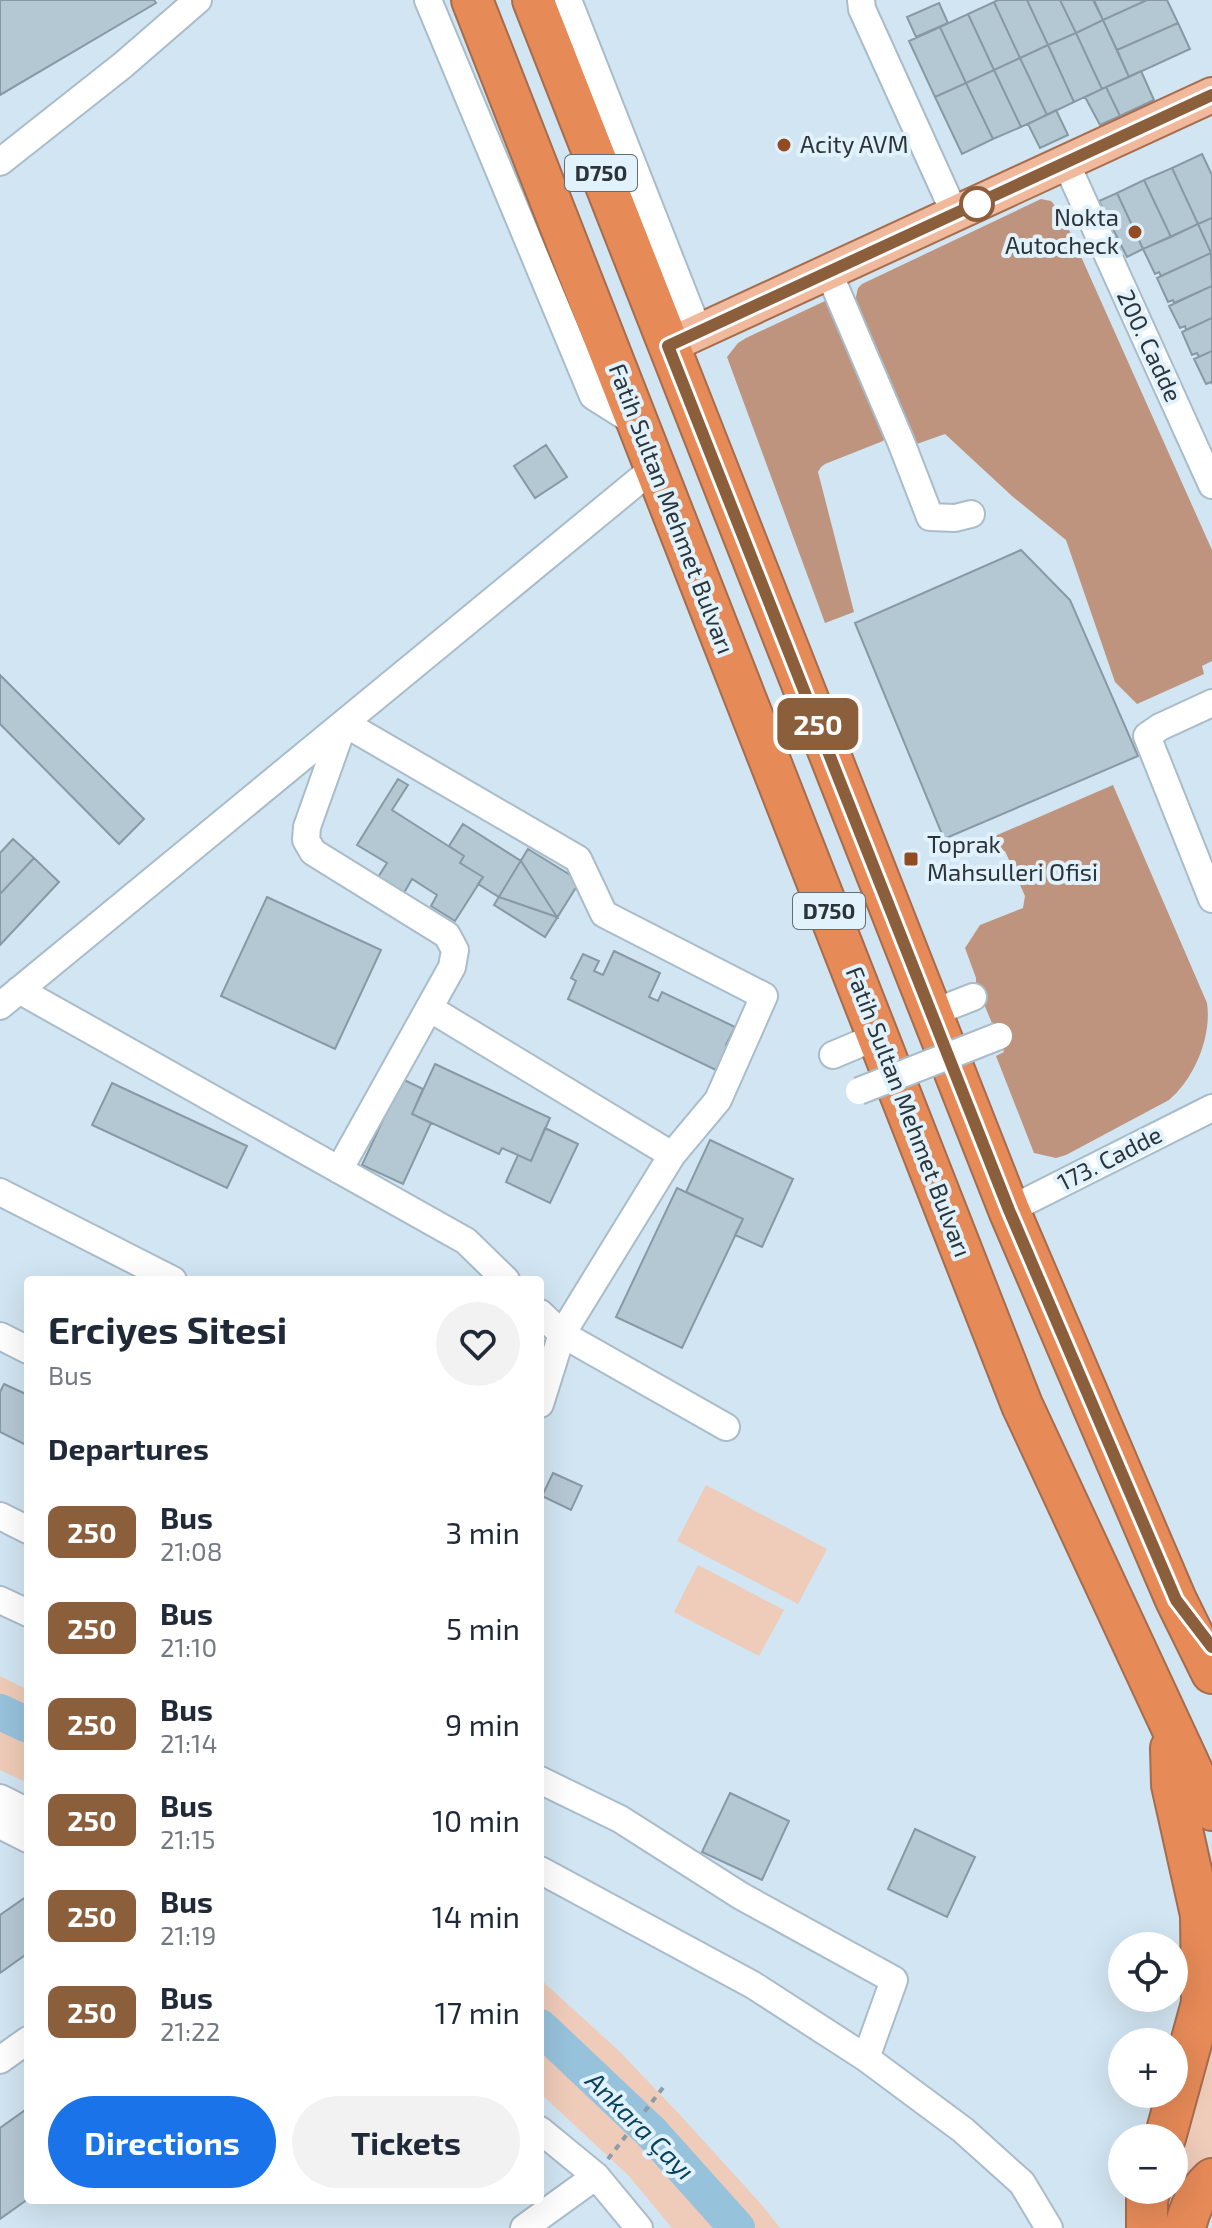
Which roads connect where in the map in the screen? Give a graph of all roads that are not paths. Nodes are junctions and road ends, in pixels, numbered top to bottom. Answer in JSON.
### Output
{"nodes":[{"id":1,"x":198,"y":0,"type":"edge"},
{"id":2,"x":428,"y":0,"type":"edge"},
{"id":3,"x":472,"y":0,"type":"edge"},
{"id":4,"x":533,"y":0,"type":"edge"},
{"id":5,"x":568,"y":0,"type":"edge"},
{"id":6,"x":861,"y":0,"type":"edge"},
{"id":7,"x":1212,"y":95,"type":"edge"},
{"id":8,"x":0,"y":162,"type":"edge"},
{"id":9,"x":1066,"y":163,"type":"junction"},
{"id":10,"x":955,"y":214,"type":"junction"},
{"id":11,"x":829,"y":273,"type":"junction"},
{"id":12,"x":684,"y":340,"type":"junction"},
{"id":13,"x":639,"y":425,"type":"junction"},
{"id":14,"x":655,"y":467,"type":"junction"},
{"id":15,"x":1212,"y":485,"type":"edge"},
{"id":16,"x":971,"y":514,"type":"dead end"},
{"id":17,"x":1212,"y":703,"type":"edge"},
{"id":18,"x":344,"y":723,"type":"junction"},
{"id":19,"x":1212,"y":899,"type":"edge"},
{"id":20,"x":973,"y":997,"type":"dead end"},
{"id":21,"x":9,"y":998,"type":"edge"},
{"id":22,"x":429,"y":1008,"type":"junction"},
{"id":23,"x":932,"y":1013,"type":"junction"},
{"id":24,"x":878,"y":1036,"type":"junction"},
{"id":25,"x":999,"y":1036,"type":"dead end"},
{"id":26,"x":833,"y":1055,"type":"dead end"},
{"id":27,"x":859,"y":1091,"type":"dead end"},
{"id":28,"x":1212,"y":1108,"type":"edge"},
{"id":29,"x":672,"y":1155,"type":"junction"},
{"id":30,"x":339,"y":1170,"type":"junction"},
{"id":31,"x":0,"y":1192,"type":"edge"},
{"id":32,"x":1009,"y":1210,"type":"junction"},
{"id":33,"x":165,"y":1276,"type":"edge"},
{"id":34,"x":502,"y":1276,"type":"edge"},
{"id":35,"x":544,"y":1317,"type":"edge"},
{"id":36,"x":562,"y":1334,"type":"junction"},
{"id":37,"x":0,"y":1336,"type":"edge"},
{"id":38,"x":24,"y":1348,"type":"edge"},
{"id":39,"x":544,"y":1391,"type":"edge"},
{"id":40,"x":726,"y":1427,"type":"dead end"},
{"id":41,"x":0,"y":1516,"type":"edge"},
{"id":42,"x":24,"y":1528,"type":"edge"},
{"id":43,"x":0,"y":1600,"type":"edge"},
{"id":44,"x":1176,"y":1600,"type":"junction"},
{"id":45,"x":24,"y":1611,"type":"edge"},
{"id":46,"x":1212,"y":1647,"type":"edge"},
{"id":47,"x":1212,"y":1673,"type":"edge"},
{"id":48,"x":1170,"y":1724,"type":"junction"},
{"id":49,"x":544,"y":1782,"type":"edge"},
{"id":50,"x":0,"y":1798,"type":"edge"},
{"id":51,"x":24,"y":1810,"type":"edge"},
{"id":52,"x":1212,"y":1810,"type":"edge"},
{"id":53,"x":0,"y":1825,"type":"edge"},
{"id":54,"x":24,"y":1837,"type":"edge"},
{"id":55,"x":544,"y":1872,"type":"edge"},
{"id":56,"x":24,"y":2043,"type":"edge"},
{"id":57,"x":866,"y":2058,"type":"junction"},
{"id":58,"x":0,"y":2060,"type":"edge"},
{"id":59,"x":1169,"y":2124,"type":"edge"},
{"id":60,"x":544,"y":2133,"type":"edge"},
{"id":61,"x":544,"y":2153,"type":"edge"},
{"id":62,"x":597,"y":2173,"type":"junction"},
{"id":63,"x":1212,"y":2179,"type":"edge"},
{"id":64,"x":1147,"y":2204,"type":"edge"},
{"id":65,"x":524,"y":2228,"type":"edge"},
{"id":66,"x":620,"y":2228,"type":"edge"},
{"id":67,"x":639,"y":2228,"type":"edge"},
{"id":68,"x":1049,"y":2228,"type":"edge"},
{"id":69,"x":1147,"y":2228,"type":"edge"},
{"id":70,"x":1185,"y":2228,"type":"edge"}],
"edges":[{"from":1,"to":8,"type":"street"},
{"from":2,"to":13,"type":"street"},
{"from":3,"to":13,"type":"highway","name":"Fatih Sultan Mehmet Bulvarı","number":"D750"},
{"from":4,"to":12,"type":"highway","number":"D750"},
{"from":5,"to":12,"type":"street"},
{"from":6,"to":10,"type":"street"},
{"from":7,"to":9,"type":"main road"},
{"from":9,"to":10,"type":"main road"},
{"from":9,"to":15,"type":"street","name":"200. Cadde"},
{"from":10,"to":11,"type":"main road"},
{"from":11,"to":12,"type":"main road"},
{"from":11,"to":16,"type":"street"},
{"from":12,"to":23,"type":"highway","number":"D750"},
{"from":13,"to":14,"type":"highway","name":"Fatih Sultan Mehmet Bulvarı","number":"D750"},
{"from":14,"to":18,"type":"street"},
{"from":14,"to":24,"type":"highway","name":"Fatih Sultan Mehmet Bulvarı","number":"D750"},
{"from":17,"to":19,"type":"street"},
{"from":18,"to":21,"type":"street"},
{"from":18,"to":22,"type":"street"},
{"from":18,"to":29,"type":"street"},
{"from":20,"to":23,"type":"street"},
{"from":21,"to":30,"type":"street"},
{"from":22,"to":29,"type":"street"},
{"from":22,"to":30,"type":"street"},
{"from":23,"to":32,"type":"highway","number":"D750"},
{"from":24,"to":26,"type":"street"},
{"from":24,"to":48,"type":"highway","name":"Fatih Sultan Mehmet Bulvarı","number":"D750"},
{"from":25,"to":27,"type":"street","bridge":true},
{"from":28,"to":32,"type":"street","name":"173. Cadde"},
{"from":29,"to":36,"type":"street"},
{"from":30,"to":34,"type":"street"},
{"from":31,"to":33,"type":"street"},
{"from":32,"to":44,"type":"highway","number":"D750"},
{"from":35,"to":36,"type":"street"},
{"from":36,"to":39,"type":"street"},
{"from":36,"to":40,"type":"street"},
{"from":37,"to":38,"type":"street"},
{"from":41,"to":42,"type":"street"},
{"from":43,"to":45,"type":"street"},
{"from":44,"to":46,"type":"highway"},
{"from":44,"to":47,"type":"highway","number":"D750"},
{"from":48,"to":52,"type":"highway","name":"Fatih Sultan Mehmet Bulvarı","number":"D750"},
{"from":48,"to":59,"type":"highway"},
{"from":49,"to":57,"type":"street"},
{"from":50,"to":51,"type":"street"},
{"from":53,"to":54,"type":"street"},
{"from":55,"to":57,"type":"street"},
{"from":56,"to":58,"type":"street"},
{"from":57,"to":68,"type":"street"},
{"from":60,"to":62,"type":"street"},
{"from":61,"to":62,"type":"street"},
{"from":62,"to":65,"type":"street"},
{"from":62,"to":66,"type":"street"},
{"from":62,"to":67,"type":"street"},
{"from":63,"to":70,"type":"highway"},
{"from":64,"to":69,"type":"highway"}]}
